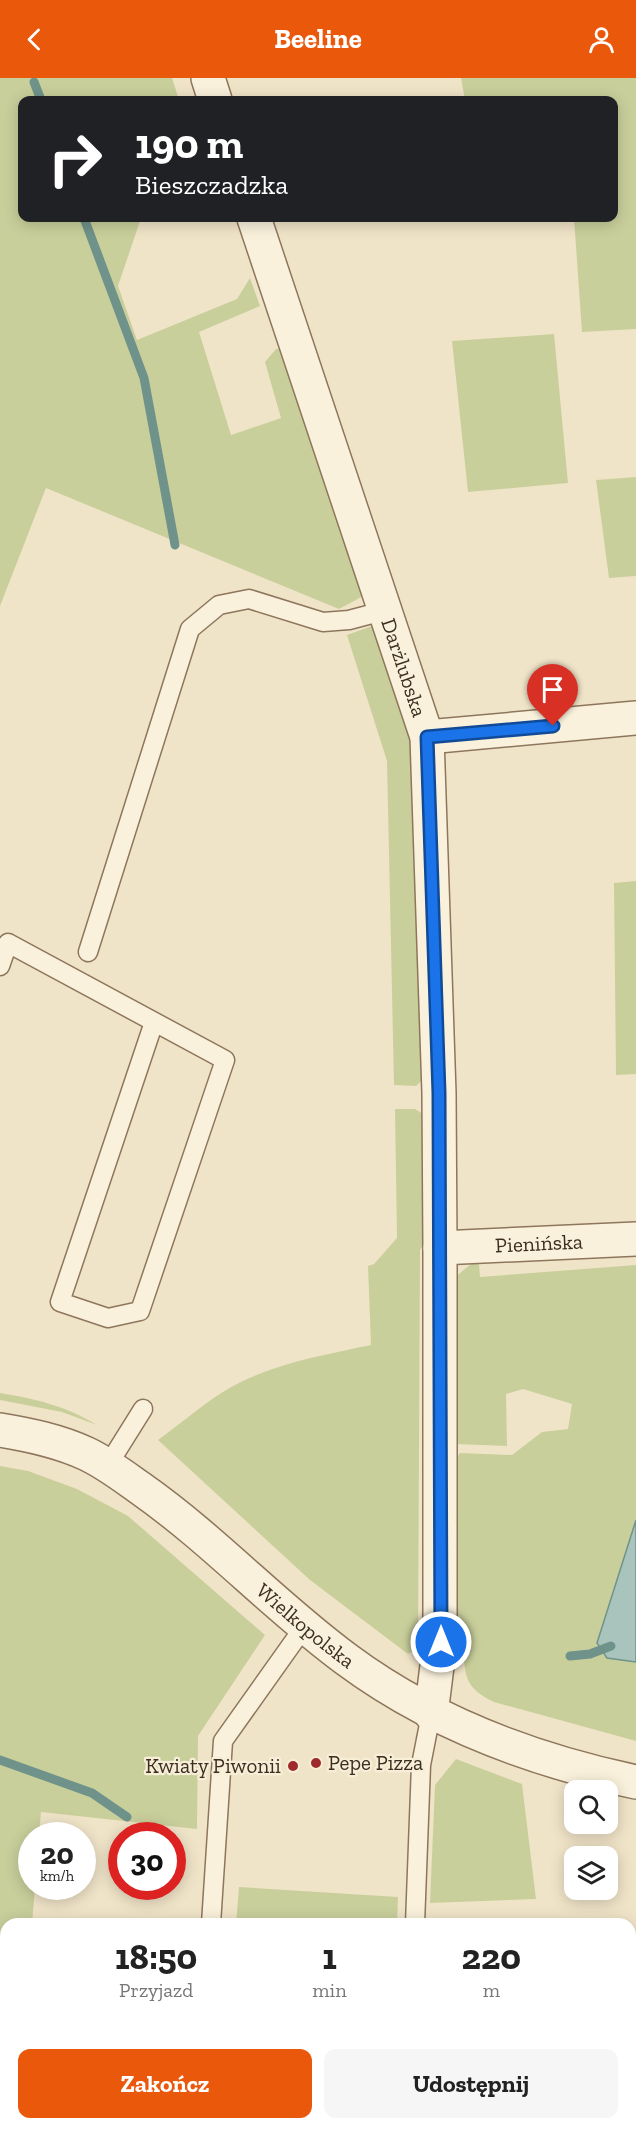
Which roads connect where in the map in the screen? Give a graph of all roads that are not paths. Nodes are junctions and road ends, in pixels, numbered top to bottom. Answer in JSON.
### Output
{"nodes":[{"id":1,"x":208,"y":78,"type":"edge"},
{"id":2,"x":214,"y":96,"type":"edge"},
{"id":3,"x":255,"y":222,"type":"edge"},
{"id":4,"x":383,"y":611,"type":"junction"},
{"id":5,"x":636,"y":718,"type":"edge"},
{"id":6,"x":427,"y":737,"type":"junction"},
{"id":7,"x":88,"y":952,"type":"dead end"},
{"id":8,"x":0,"y":966,"type":"edge"},
{"id":9,"x":153,"y":1022,"type":"junction"},
{"id":10,"x":636,"y":1239,"type":"edge"},
{"id":11,"x":440,"y":1248,"type":"junction"},
{"id":12,"x":143,"y":1409,"type":"dead end"},
{"id":13,"x":0,"y":1430,"type":"edge"},
{"id":14,"x":108,"y":1465,"type":"junction"},
{"id":15,"x":304,"y":1628,"type":"junction"},
{"id":16,"x":431,"y":1714,"type":"junction"},
{"id":17,"x":636,"y":1782,"type":"edge"},
{"id":18,"x":211,"y":1918,"type":"edge"},
{"id":19,"x":415,"y":1918,"type":"edge"}],
"edges":[{"from":1,"to":2,"type":"street"},
{"from":3,"to":4,"type":"street","name":"Darżlubska"},
{"from":4,"to":6,"type":"street","name":"Darżlubska"},
{"from":4,"to":7,"type":"lane"},
{"from":5,"to":6,"type":"street"},
{"from":6,"to":11,"type":"street","name":"Darżlubska"},
{"from":8,"to":9,"type":"lane"},
{"from":9,"to":9,"type":"lane"},
{"from":10,"to":11,"type":"street","name":"Pienińska"},
{"from":11,"to":16,"type":"street","name":"Darżlubska"},
{"from":12,"to":14,"type":"lane"},
{"from":13,"to":14,"type":"street","name":"Wielkopolska"},
{"from":14,"to":15,"type":"street","name":"Wielkopolska"},
{"from":15,"to":16,"type":"street","name":"Wielkopolska"},
{"from":15,"to":18,"type":"lane"},
{"from":16,"to":17,"type":"street","name":"Wielkopolska"},
{"from":16,"to":19,"type":"lane"}]}
